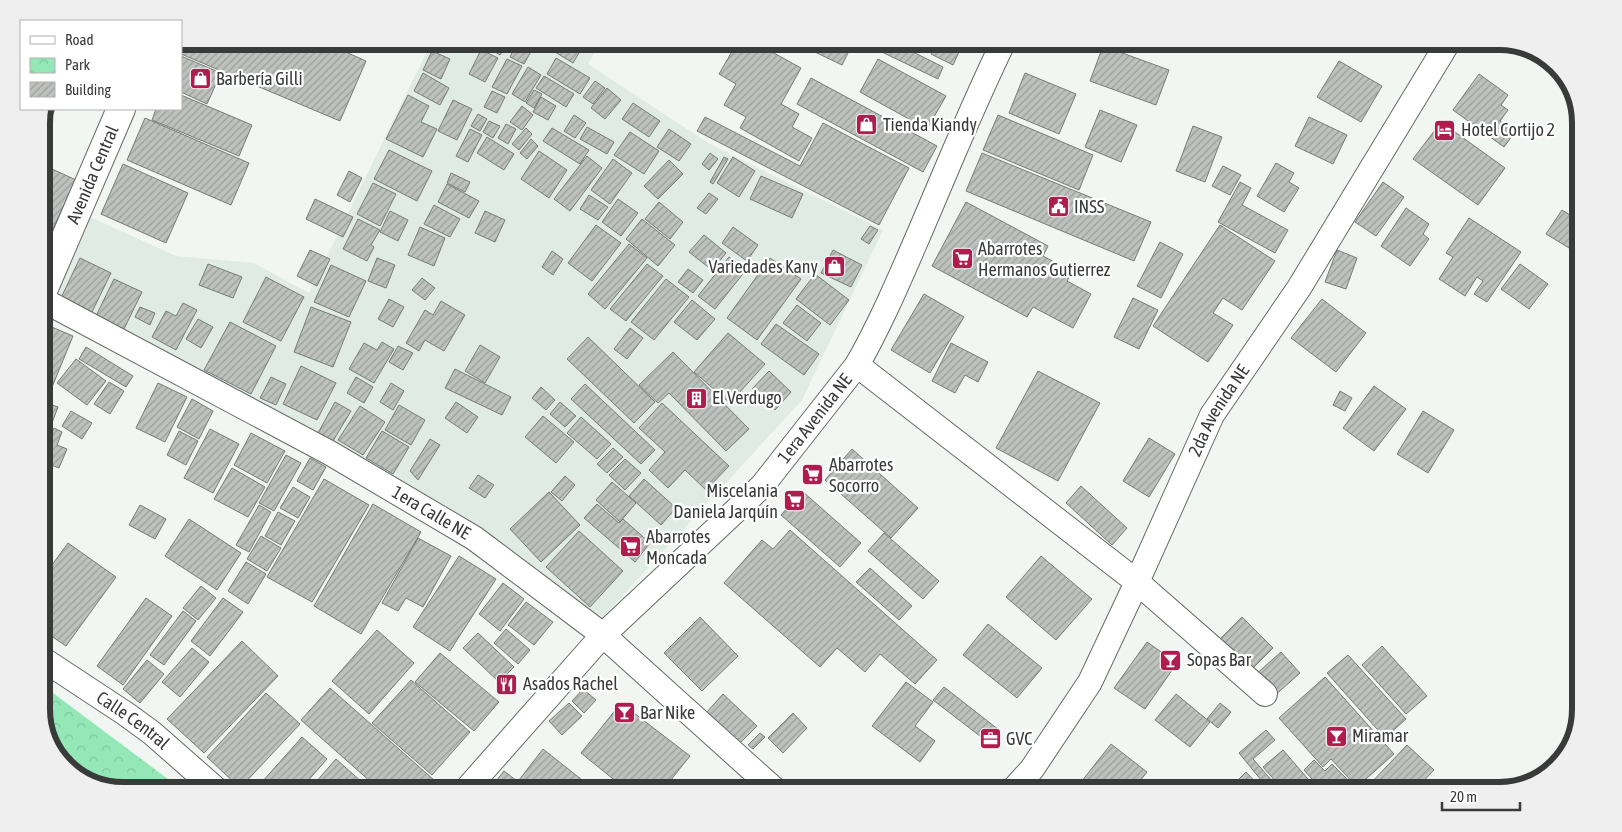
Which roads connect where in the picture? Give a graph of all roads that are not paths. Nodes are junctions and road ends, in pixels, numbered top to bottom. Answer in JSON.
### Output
{"nodes":[{"id":1,"x":1000,"y":50,"type":"edge"},
{"id":2,"x":1444,"y":50,"type":"edge"},
{"id":3,"x":121,"y":110,"type":"edge"},
{"id":4,"x":50,"y":276,"type":"edge"},
{"id":5,"x":50,"y":302,"type":"edge"},
{"id":6,"x":856,"y":365,"type":"junction"},
{"id":7,"x":1137,"y":582,"type":"junction"},
{"id":8,"x":603,"y":635,"type":"junction"},
{"id":9,"x":50,"y":663,"type":"edge"},
{"id":10,"x":1265,"y":694,"type":"dead end"},
{"id":11,"x":208,"y":782,"type":"edge"},
{"id":12,"x":473,"y":782,"type":"edge"},
{"id":13,"x":766,"y":782,"type":"edge"},
{"id":14,"x":1020,"y":782,"type":"edge"}],
"edges":[{"from":1,"to":6,"type":"street","name":"1era Avenida NE"},
{"from":2,"to":7,"type":"street","name":"2da Avenida NE"},
{"from":3,"to":4,"type":"street","name":"Avenida Central"},
{"from":5,"to":8,"type":"street","name":"1era Calle NE"},
{"from":6,"to":7,"type":"street"},
{"from":6,"to":8,"type":"street","name":"1era Avenida NE"},
{"from":7,"to":10,"type":"street"},
{"from":7,"to":14,"type":"street","name":"2da Avenida NE"},
{"from":8,"to":12,"type":"street","name":"1era Avenida NE"},
{"from":8,"to":13,"type":"street","name":"1era Calle NE"},
{"from":9,"to":11,"type":"street","name":"Calle Central"}]}
